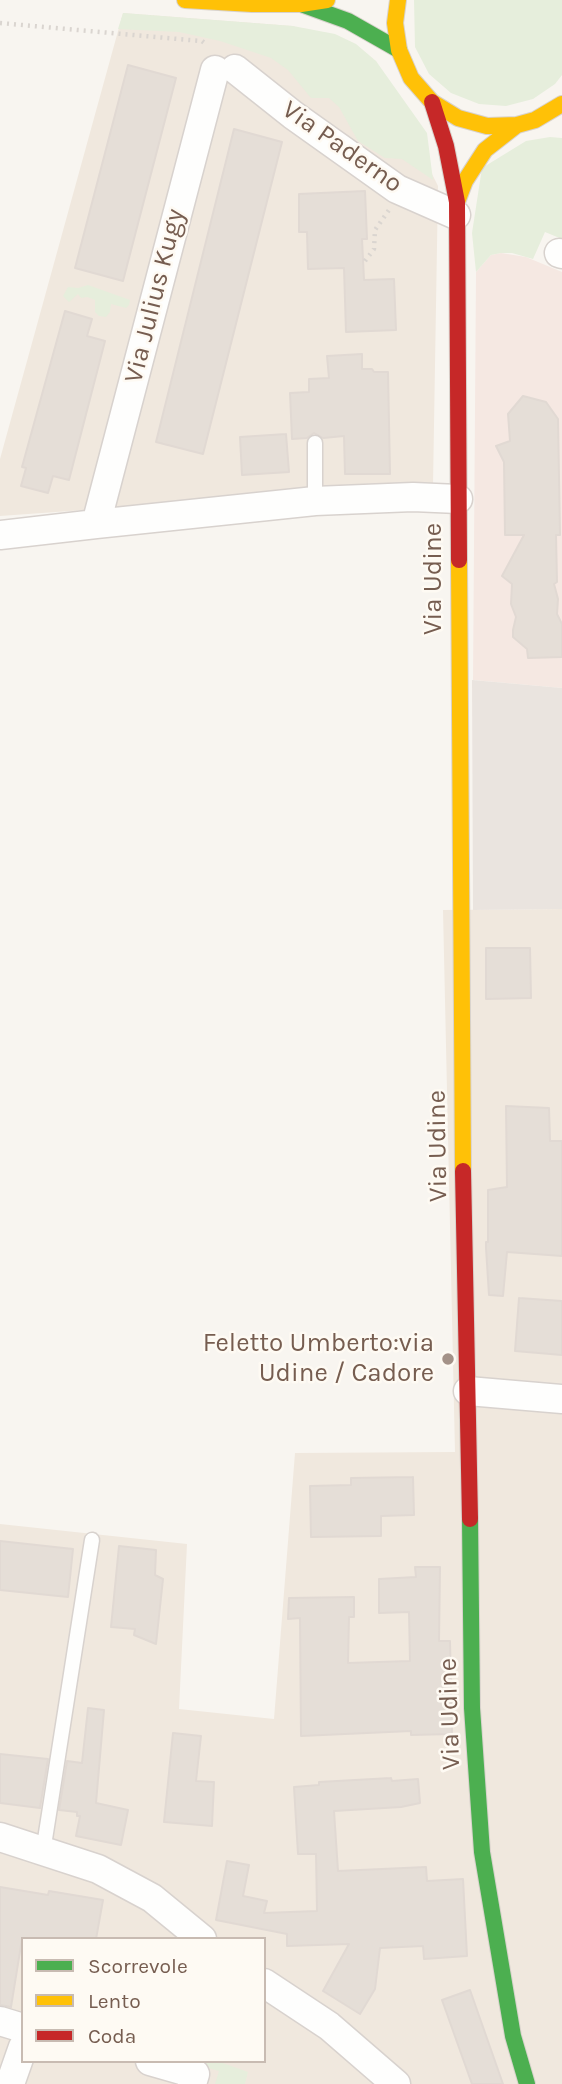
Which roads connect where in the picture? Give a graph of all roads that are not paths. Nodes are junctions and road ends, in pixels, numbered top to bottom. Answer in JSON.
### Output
{"nodes":[{"id":1,"x":185,"y":0,"type":"edge"},
{"id":2,"x":327,"y":0,"type":"edge"},
{"id":3,"x":398,"y":0,"type":"edge"},
{"id":4,"x":300,"y":5,"type":"junction"},
{"id":5,"x":399,"y":50,"type":"junction"},
{"id":6,"x":219,"y":62,"type":"joint"},
{"id":7,"x":432,"y":102,"type":"junction"},
{"id":8,"x":559,"y":111,"type":"edge"},
{"id":9,"x":517,"y":125,"type":"junction"},
{"id":10,"x":456,"y":209,"type":"junction"},
{"id":11,"x":315,"y":443,"type":"dead end"},
{"id":12,"x":458,"y":499,"type":"junction"},
{"id":13,"x":315,"y":501,"type":"junction"},
{"id":14,"x":96,"y":524,"type":"junction"},
{"id":15,"x":0,"y":535,"type":"edge"},
{"id":16,"x":468,"y":1391,"type":"junction"},
{"id":17,"x":562,"y":1399,"type":"edge"},
{"id":18,"x":92,"y":1540,"type":"dead end"},
{"id":19,"x":0,"y":1837,"type":"edge"},
{"id":20,"x":43,"y":1852,"type":"junction"},
{"id":21,"x":200,"y":1937,"type":"edge"},
{"id":22,"x":266,"y":1984,"type":"edge"},
{"id":23,"x":0,"y":2021,"type":"edge"},
{"id":24,"x":21,"y":2027,"type":"edge"},
{"id":25,"x":21,"y":2053,"type":"edge"},
{"id":26,"x":157,"y":2063,"type":"edge"},
{"id":27,"x":10,"y":2084,"type":"edge"},
{"id":28,"x":192,"y":2084,"type":"edge"},
{"id":29,"x":396,"y":2084,"type":"edge"},
{"id":30,"x":527,"y":2084,"type":"edge"}],
"edges":[{"from":1,"to":4,"type":"street"},
{"from":2,"to":4,"type":"street"},
{"from":3,"to":5,"type":"street"},
{"from":4,"to":5,"type":"street"},
{"from":5,"to":7,"type":"street"},
{"from":6,"to":10,"type":"street","name":"Via Paderno"},
{"from":6,"to":14,"type":"street","name":"Via Julius Kugy"},
{"from":7,"to":9,"type":"street"},
{"from":7,"to":10,"type":"street","name":"Via Udine"},
{"from":8,"to":9,"type":"street"},
{"from":9,"to":10,"type":"street","name":"Via Udine"},
{"from":10,"to":12,"type":"street","name":"Via Udine"},
{"from":11,"to":13,"type":"lane"},
{"from":12,"to":13,"type":"street"},
{"from":12,"to":16,"type":"street","name":"Via Udine"},
{"from":13,"to":14,"type":"street"},
{"from":14,"to":15,"type":"street"},
{"from":16,"to":17,"type":"street"},
{"from":16,"to":30,"type":"street","name":"Via Udine"},
{"from":18,"to":20,"type":"lane"},
{"from":19,"to":20,"type":"street"},
{"from":20,"to":21,"type":"street"},
{"from":22,"to":29,"type":"street"},
{"from":23,"to":24,"type":"street"},
{"from":25,"to":27,"type":"street"},
{"from":26,"to":28,"type":"street"}]}
